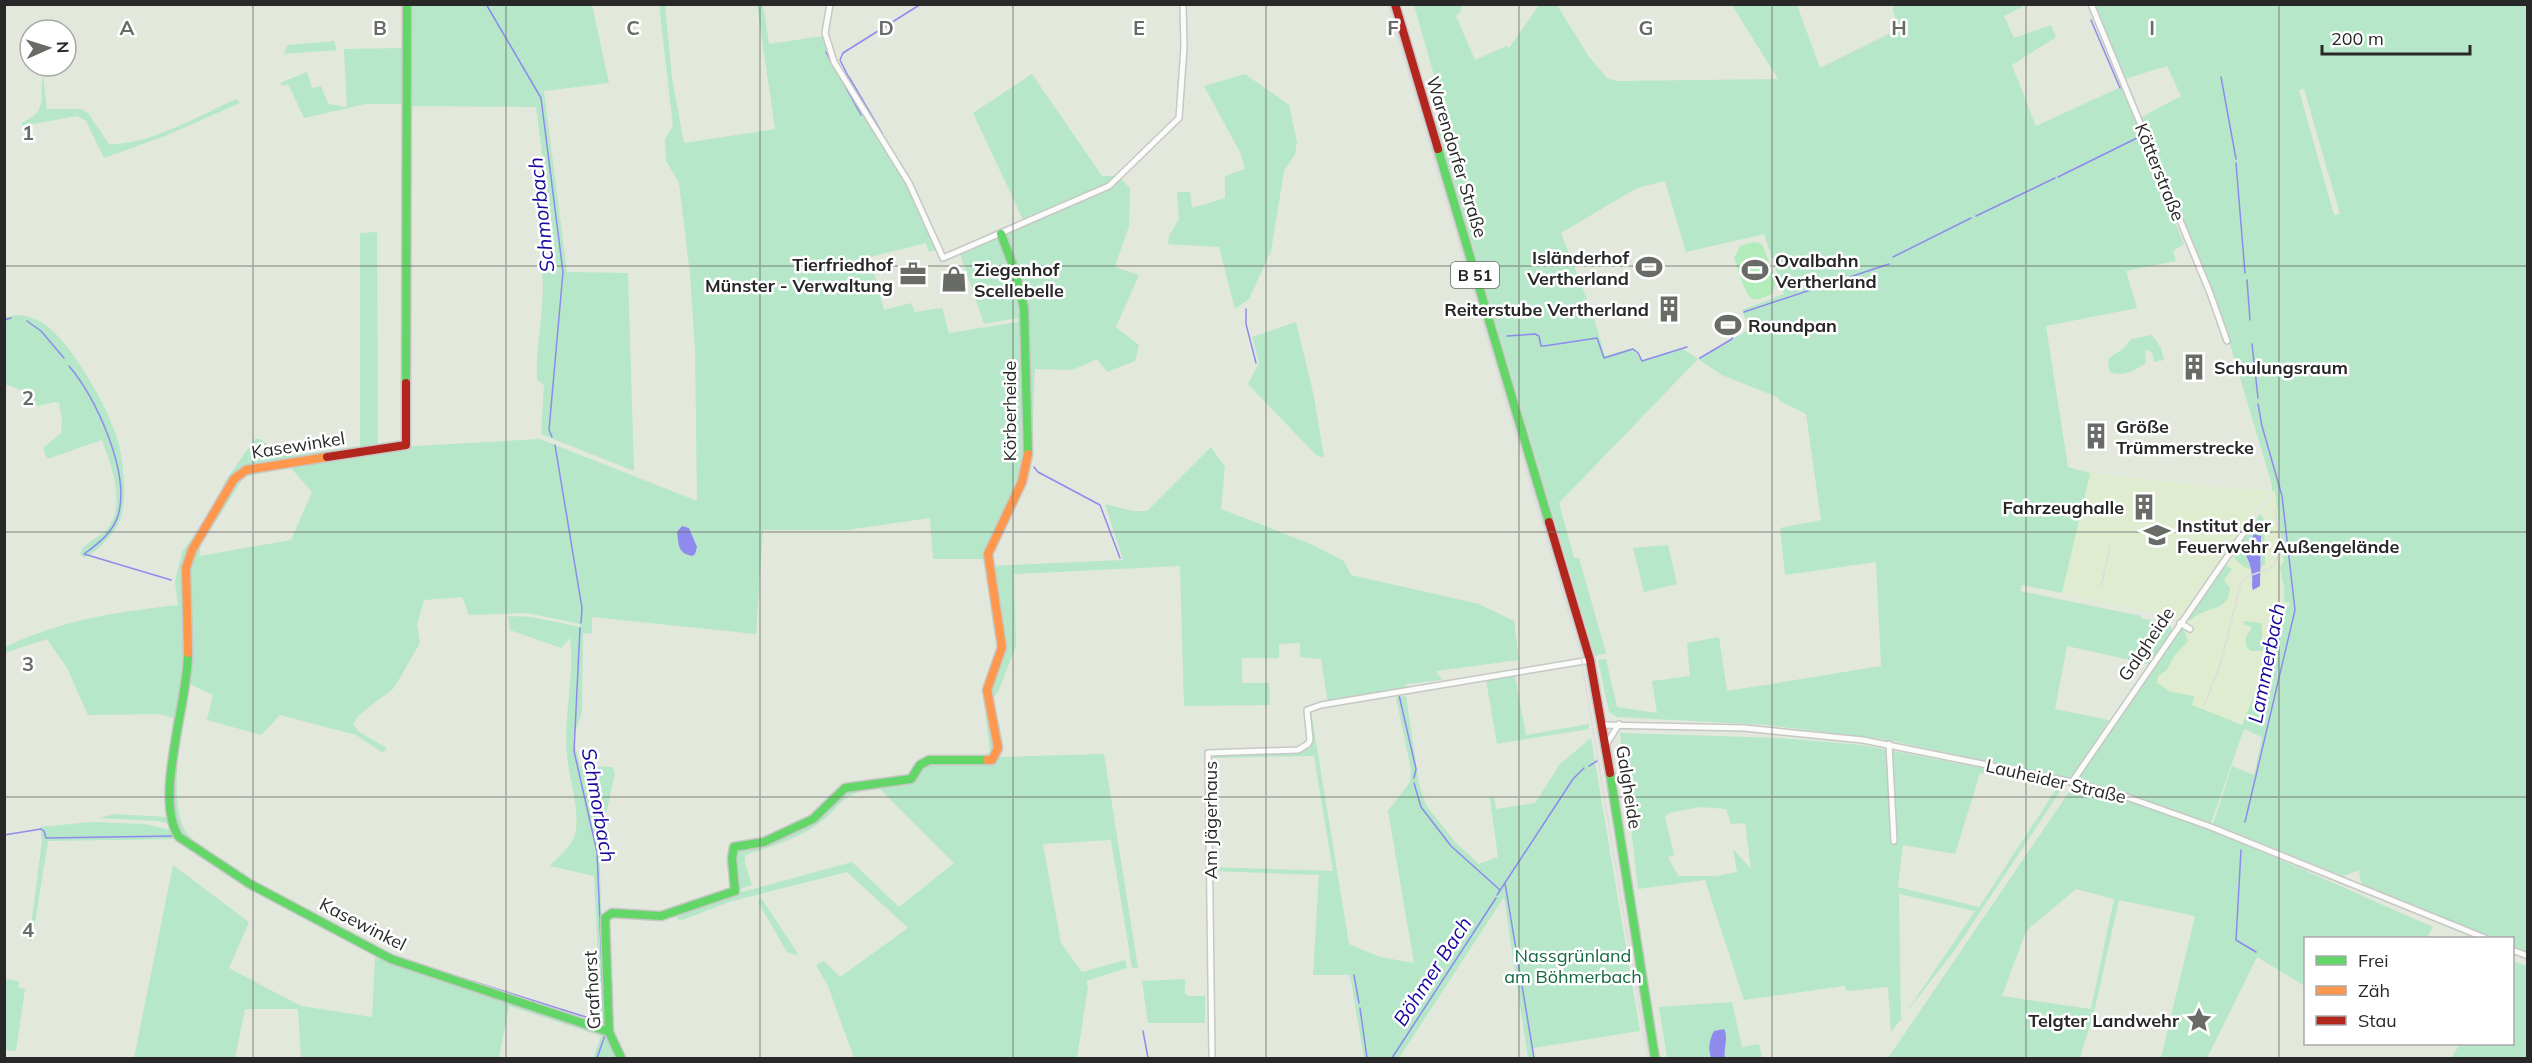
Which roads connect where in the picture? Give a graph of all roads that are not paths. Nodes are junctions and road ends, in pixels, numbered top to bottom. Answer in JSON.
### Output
{"nodes":[{"id":1,"x":407,"y":4,"type":"edge"},
{"id":2,"x":830,"y":4,"type":"edge"},
{"id":3,"x":1183,"y":4,"type":"edge"},
{"id":4,"x":1395,"y":4,"type":"edge"},
{"id":5,"x":2091,"y":4,"type":"edge"},
{"id":6,"x":1001,"y":234,"type":"junction"},
{"id":7,"x":2227,"y":341,"type":"dead end"},
{"id":8,"x":1550,"y":525,"type":"joint"},
{"id":9,"x":2249,"y":525,"type":"dead end"},
{"id":10,"x":2180,"y":623,"type":"junction"},
{"id":11,"x":2190,"y":629,"type":"dead end"},
{"id":12,"x":1590,"y":660,"type":"junction"},
{"id":13,"x":1619,"y":724,"type":"junction"},
{"id":14,"x":1602,"y":725,"type":"junction"},
{"id":15,"x":1889,"y":744,"type":"junction"},
{"id":16,"x":1605,"y":745,"type":"junction"},
{"id":17,"x":2072,"y":782,"type":"junction"},
{"id":18,"x":1894,"y":841,"type":"dead end"},
{"id":19,"x":604,"y":918,"type":"joint"},
{"id":20,"x":2480,"y":937,"type":"edge"},
{"id":21,"x":609,"y":1032,"type":"junction"},
{"id":22,"x":621,"y":1059,"type":"edge"},
{"id":23,"x":1212,"y":1059,"type":"edge"},
{"id":24,"x":1655,"y":1059,"type":"edge"}],
"edges":[{"from":1,"to":21,"type":"street","name":"Kasewinkel"},
{"from":2,"to":6,"type":"street"},
{"from":3,"to":6,"type":"street"},
{"from":4,"to":8,"type":"street","name":"Warendorfer Straße","number":"B 51"},
{"from":5,"to":7,"type":"street","name":"Kötterstraße"},
{"from":6,"to":19,"type":"street","name":"Körberheide"},
{"from":8,"to":12,"type":"street","name":"Galgheide","number":"B 51"},
{"from":9,"to":10,"type":"street","name":"Galgheide"},
{"from":10,"to":11,"type":"street"},
{"from":10,"to":17,"type":"street","name":"Galgheide"},
{"from":12,"to":14,"type":"street","name":"Galgheide","number":"B 51"},
{"from":12,"to":23,"type":"street","name":"Am Jägerhaus"},
{"from":13,"to":14,"type":"street","name":"Lauheider Straße"},
{"from":13,"to":15,"type":"street","name":"Lauheider Straße"},
{"from":13,"to":16,"type":"street"},
{"from":14,"to":16,"type":"street","name":"Galgheide","number":"B 51"},
{"from":15,"to":17,"type":"street","name":"Lauheider Straße"},
{"from":15,"to":18,"type":"street"},
{"from":16,"to":24,"type":"street","name":"Galgheide","number":"B 51"},
{"from":17,"to":20,"type":"street","name":"Lauheider Straße"},
{"from":19,"to":21,"type":"street","name":"Grafhorst"},
{"from":21,"to":22,"type":"street","name":"Grafhorst"}]}
